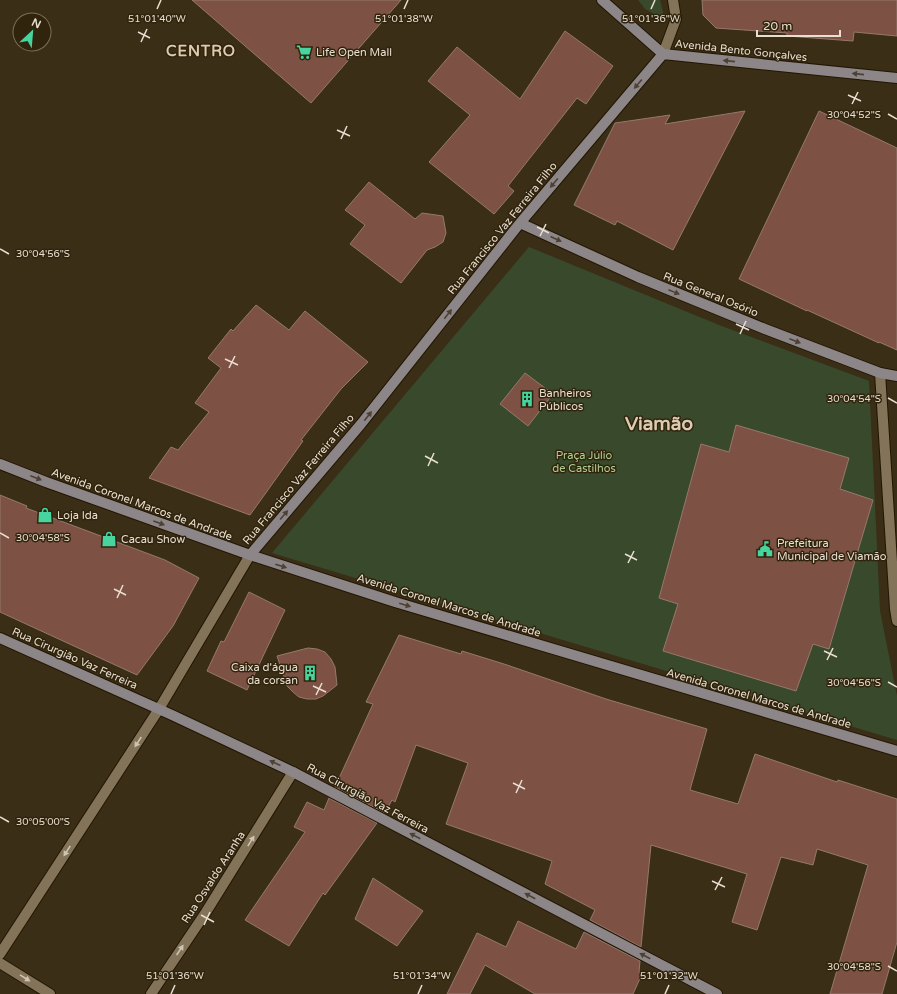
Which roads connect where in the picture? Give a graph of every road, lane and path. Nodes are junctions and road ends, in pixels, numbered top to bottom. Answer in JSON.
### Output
{"nodes":[{"id":1,"x":602,"y":0,"type":"edge"},
{"id":2,"x":673,"y":0,"type":"edge"},
{"id":3,"x":663,"y":54,"type":"junction"},
{"id":4,"x":897,"y":78,"type":"edge"},
{"id":5,"x":520,"y":223,"type":"junction"},
{"id":6,"x":880,"y":373,"type":"junction"},
{"id":7,"x":897,"y":376,"type":"edge"},
{"id":8,"x":0,"y":464,"type":"edge"},
{"id":9,"x":250,"y":555,"type":"junction"},
{"id":10,"x":897,"y":621,"type":"edge"},
{"id":11,"x":0,"y":638,"type":"edge"},
{"id":12,"x":159,"y":709,"type":"junction"},
{"id":13,"x":897,"y":751,"type":"edge"},
{"id":14,"x":293,"y":772,"type":"junction"},
{"id":15,"x":0,"y":954,"type":"edge"},
{"id":16,"x":0,"y":963,"type":"edge"},
{"id":17,"x":50,"y":994,"type":"edge"},
{"id":18,"x":151,"y":994,"type":"edge"},
{"id":19,"x":717,"y":994,"type":"edge"}],
"edges":[{"from":1,"to":3,"type":"street","name":"Avenida Bento Gonçalves"},
{"from":2,"to":3,"type":"street"},
{"from":4,"to":3,"type":"street","name":"Avenida Bento Gonçalves","one_way":true},
{"from":3,"to":5,"type":"street","name":"Rua Francisco Vaz Ferreira Filho","one_way":true},
{"from":5,"to":6,"type":"street","name":"Rua General Osório","one_way":true},
{"from":9,"to":5,"type":"street","name":"Rua Francisco Vaz Ferreira Filho","one_way":true},
{"from":6,"to":7,"type":"street","name":"Rua General Osório"},
{"from":6,"to":10,"type":"street"},
{"from":8,"to":9,"type":"street","name":"Avenida Coronel Marcos de Andrade","one_way":true},
{"from":9,"to":12,"type":"street","name":"Rua Francisco Vaz Ferreira Filho"},
{"from":9,"to":13,"type":"street","name":"Avenida Coronel Marcos de Andrade","one_way":true},
{"from":11,"to":12,"type":"street","name":"Rua Cirurgião Vaz Ferreira"},
{"from":14,"to":12,"type":"street","name":"Rua Cirurgião Vaz Ferreira","one_way":true},
{"from":12,"to":15,"type":"street","name":"Rua Francisco Vaz Ferreira Filho","one_way":true},
{"from":18,"to":14,"type":"street","name":"Rua Osvaldo Aranha","one_way":true},
{"from":19,"to":14,"type":"street","name":"Rua Cirurgião Vaz Ferreira","one_way":true},
{"from":16,"to":17,"type":"street","one_way":true}]}
